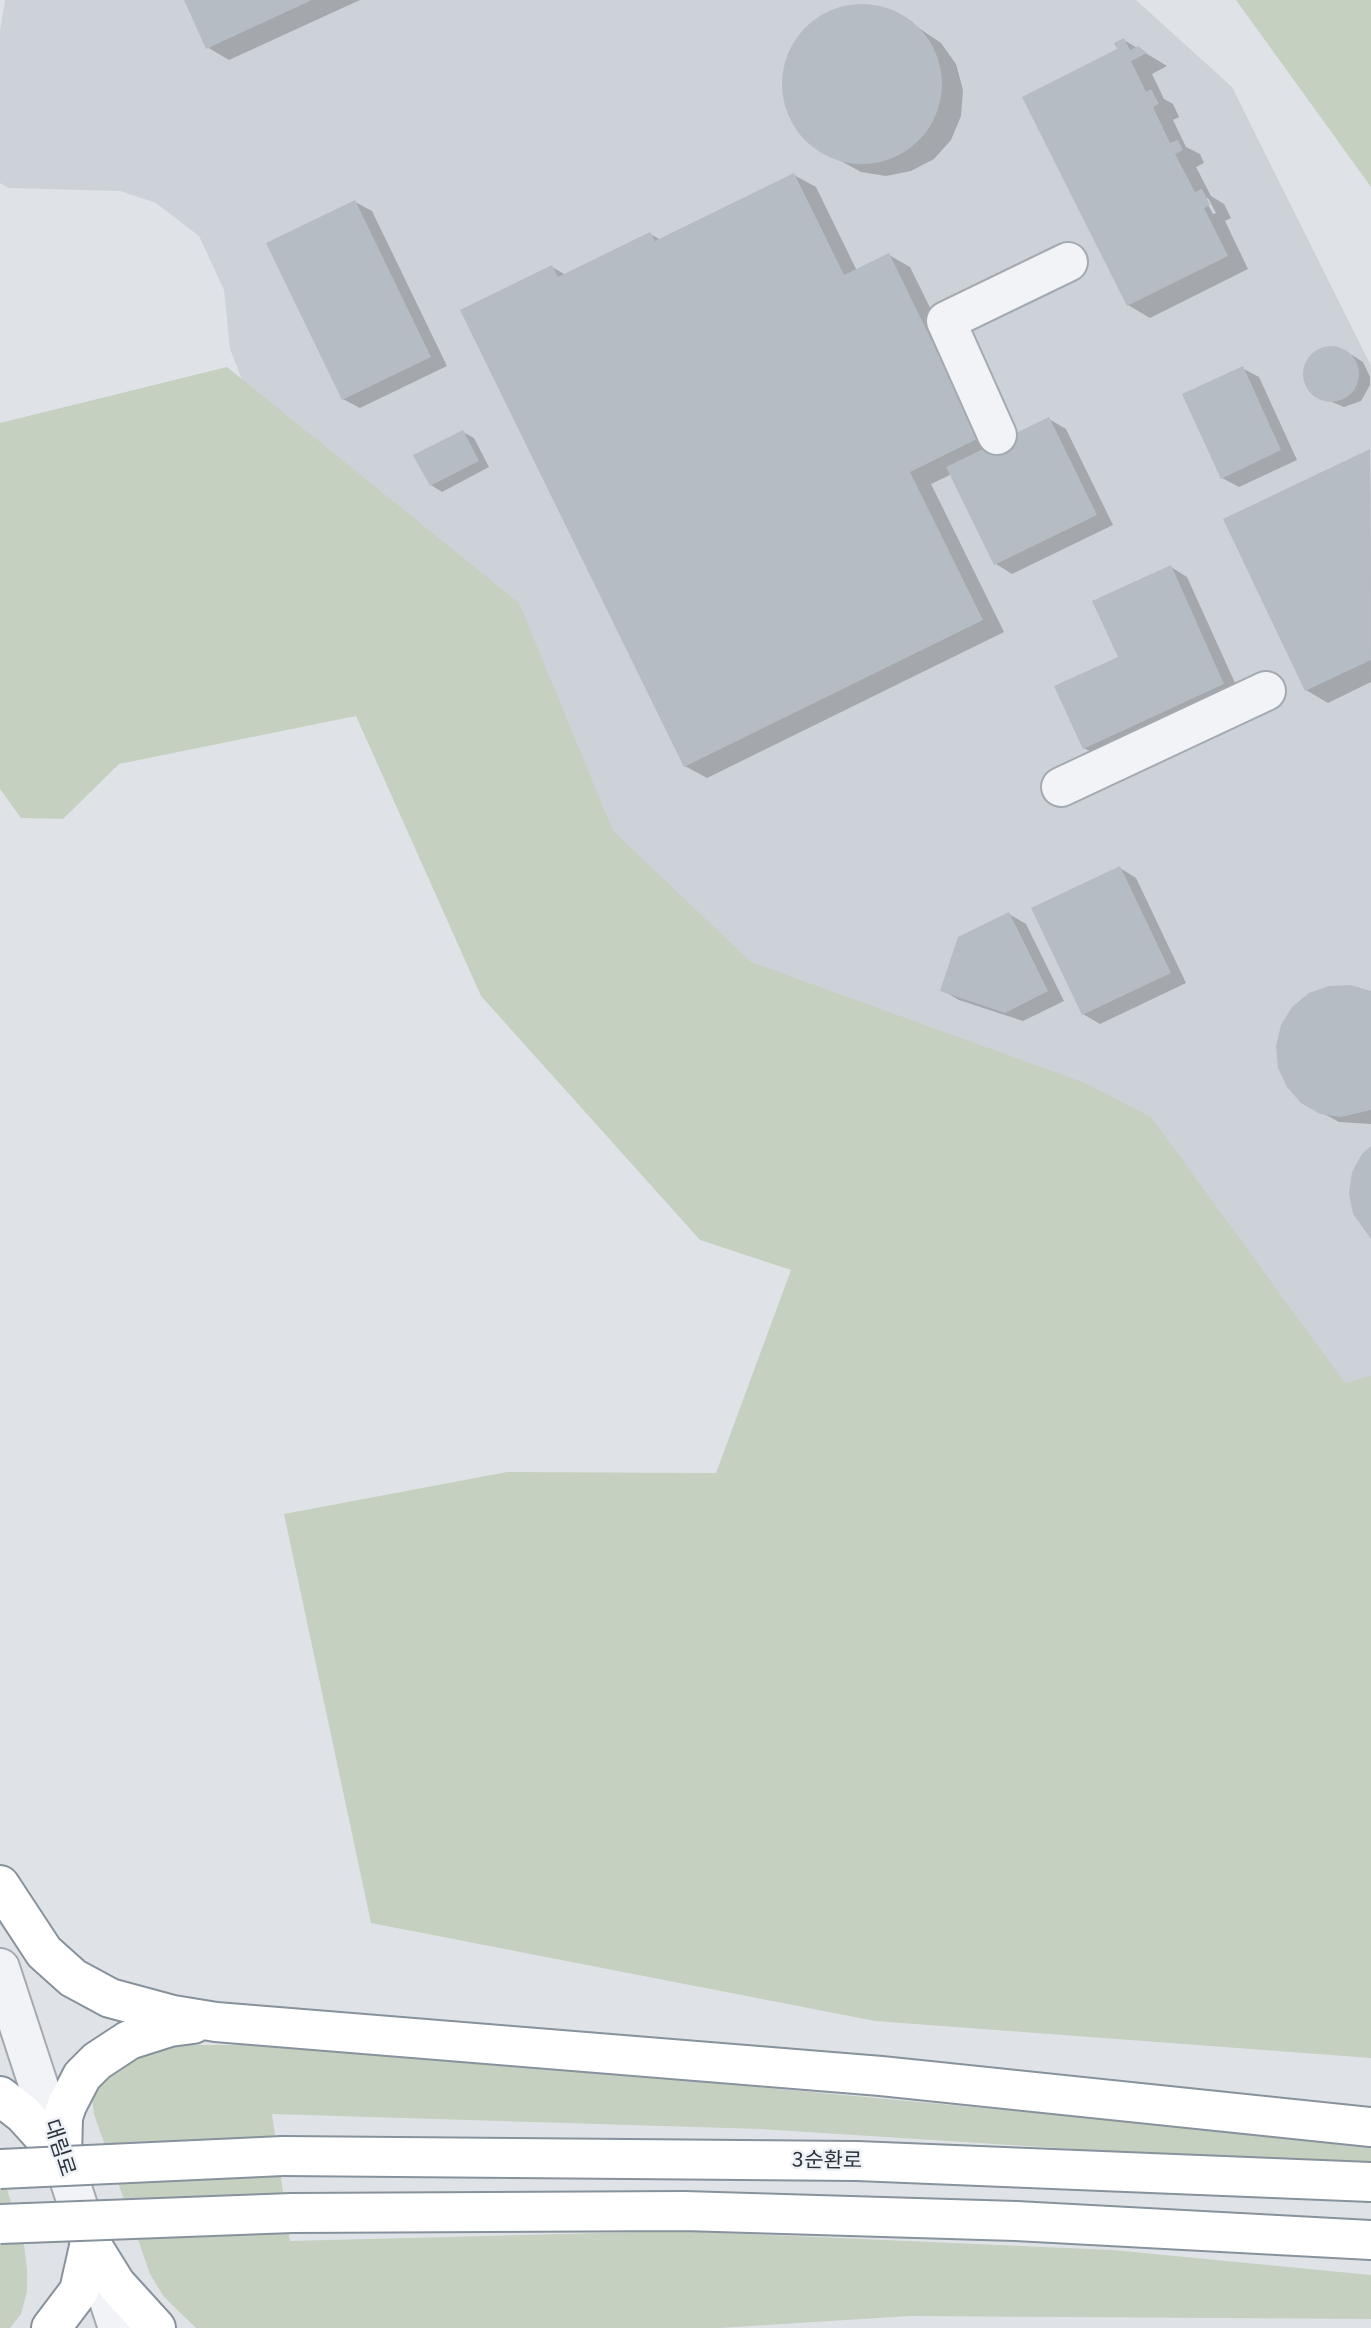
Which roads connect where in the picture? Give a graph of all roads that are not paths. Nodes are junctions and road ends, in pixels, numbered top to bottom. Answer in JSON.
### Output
{"nodes":[{"id":1,"x":1068,"y":262,"type":"dead end"},
{"id":2,"x":997,"y":435,"type":"dead end"},
{"id":3,"x":1266,"y":691,"type":"dead end"},
{"id":4,"x":1061,"y":787,"type":"dead end"},
{"id":5,"x":0,"y":1885,"type":"edge"},
{"id":6,"x":0,"y":1968,"type":"edge"},
{"id":7,"x":216,"y":2022,"type":"junction"},
{"id":8,"x":0,"y":2096,"type":"edge"},
{"id":9,"x":1371,"y":2127,"type":"edge"},
{"id":10,"x":62,"y":2157,"type":"junction"},
{"id":11,"x":0,"y":2169,"type":"edge"},
{"id":12,"x":1371,"y":2182,"type":"edge"},
{"id":13,"x":0,"y":2224,"type":"edge"},
{"id":14,"x":1371,"y":2240,"type":"edge"},
{"id":15,"x":90,"y":2242,"type":"junction"},
{"id":16,"x":51,"y":2328,"type":"edge"},
{"id":17,"x":118,"y":2328,"type":"edge"},
{"id":18,"x":156,"y":2328,"type":"edge"}],
"edges":[{"from":1,"to":2,"type":"street"},
{"from":3,"to":4,"type":"street"},
{"from":5,"to":7,"type":"highway"},
{"from":6,"to":10,"type":"street","name":"대림로"},
{"from":7,"to":9,"type":"highway"},
{"from":7,"to":10,"type":"highway"},
{"from":8,"to":10,"type":"highway"},
{"from":10,"to":15,"type":"street","name":"대림로"},
{"from":11,"to":12,"type":"highway","name":"3순환로","bridge":true},
{"from":13,"to":14,"type":"highway","bridge":true},
{"from":15,"to":16,"type":"highway"},
{"from":15,"to":17,"type":"street","name":"대림로"},
{"from":15,"to":18,"type":"highway"}]}
